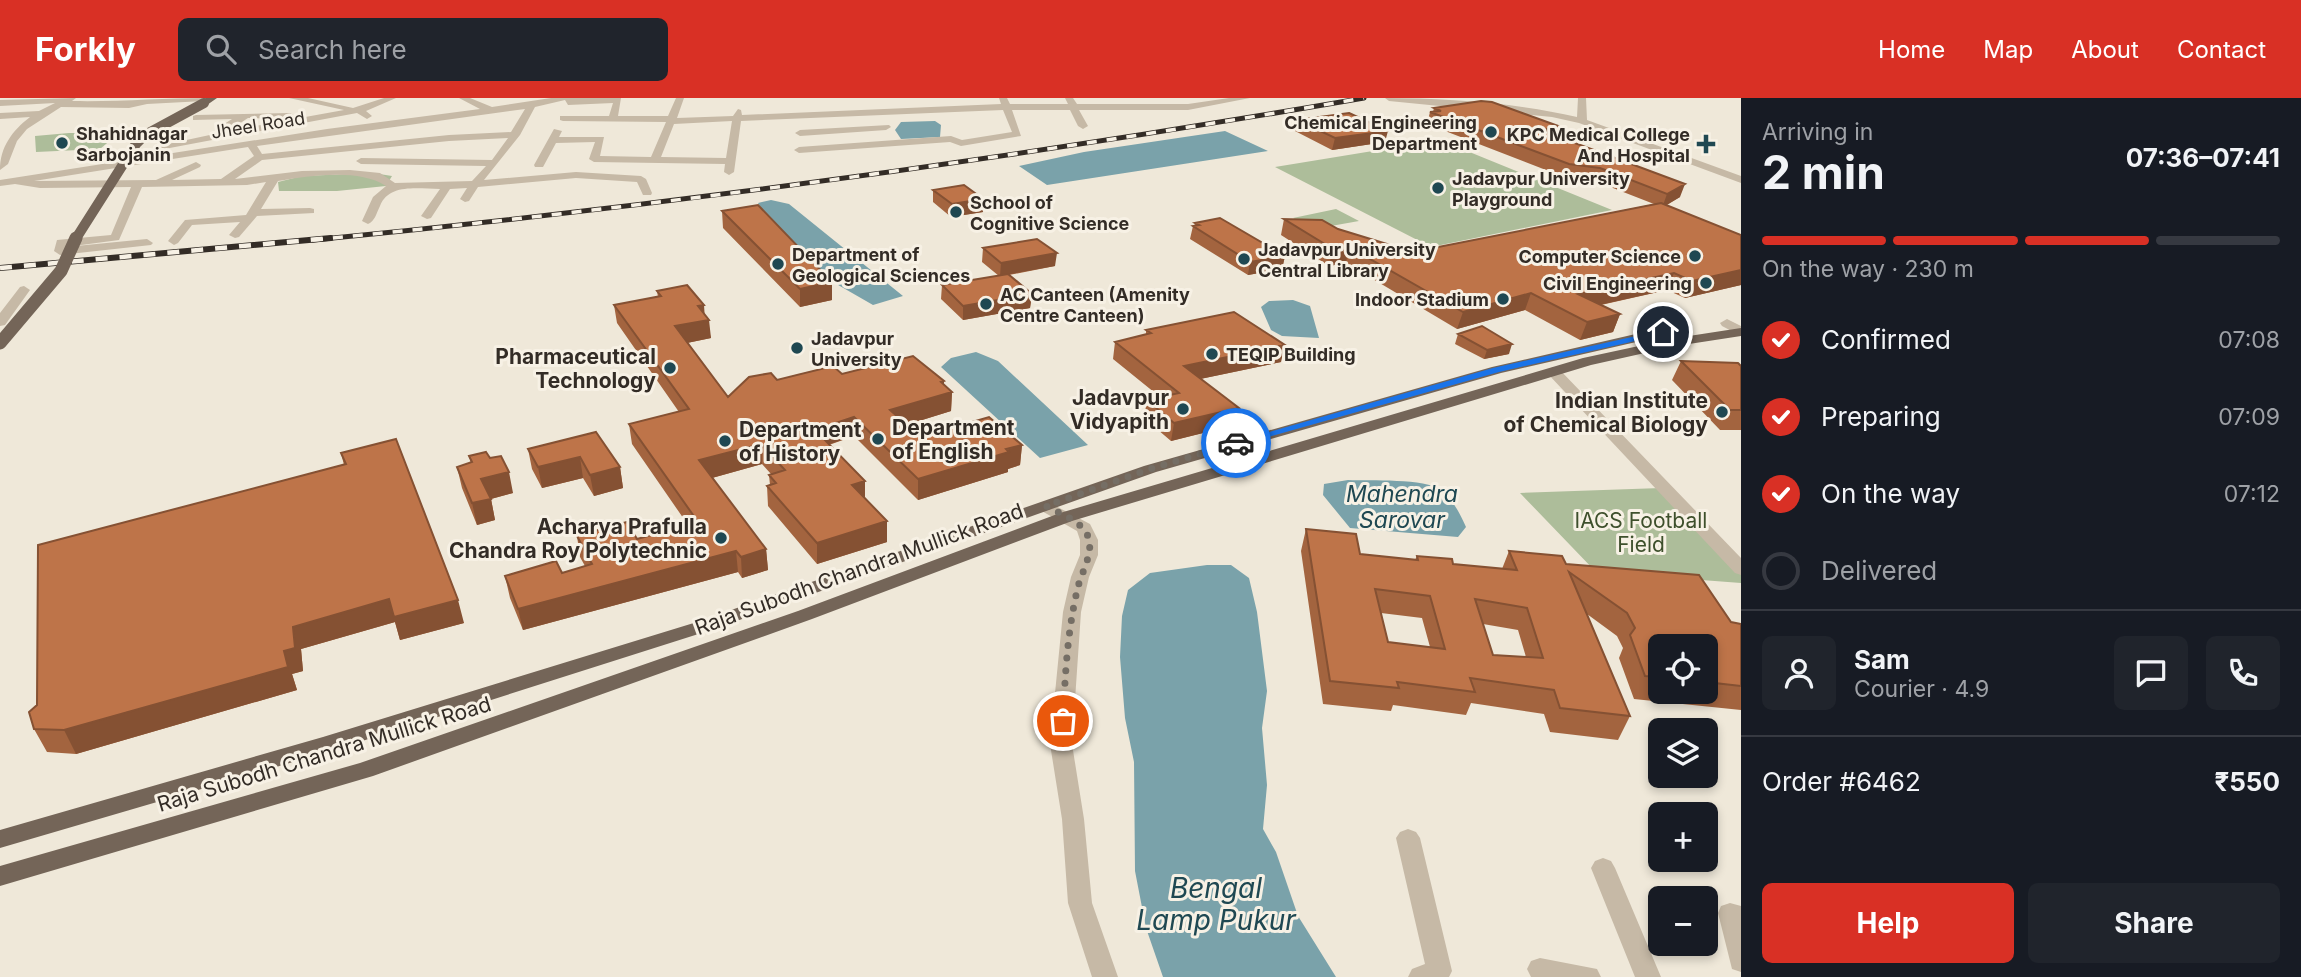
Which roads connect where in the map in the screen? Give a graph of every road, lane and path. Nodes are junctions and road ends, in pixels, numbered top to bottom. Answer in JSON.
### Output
{"nodes":[{"id":1,"x":293,"y":98,"type":"edge"},
{"id":2,"x":392,"y":98,"type":"edge"},
{"id":3,"x":463,"y":98,"type":"edge"},
{"id":4,"x":680,"y":98,"type":"edge"},
{"id":5,"x":1245,"y":98,"type":"edge"},
{"id":6,"x":1389,"y":98,"type":"edge"},
{"id":7,"x":1582,"y":98,"type":"edge"},
{"id":8,"x":70,"y":99,"type":"edge"},
{"id":9,"x":564,"y":99,"type":"edge"},
{"id":10,"x":1234,"y":99,"type":"edge"},
{"id":11,"x":149,"y":100,"type":"edge"},
{"id":12,"x":207,"y":100,"type":"edge"},
{"id":13,"x":5,"y":101,"type":"edge"},
{"id":14,"x":804,"y":101,"type":"dead end"},
{"id":15,"x":846,"y":102,"type":"dead end"},
{"id":16,"x":1071,"y":102,"type":"edge"},
{"id":17,"x":319,"y":103,"type":"junction"},
{"id":18,"x":1004,"y":103,"type":"edge"},
{"id":19,"x":1134,"y":103,"type":"edge"},
{"id":20,"x":57,"y":104,"type":"junction"},
{"id":21,"x":531,"y":105,"type":"junction"},
{"id":22,"x":1108,"y":107,"type":"junction"},
{"id":23,"x":359,"y":110,"type":"junction"},
{"id":24,"x":492,"y":111,"type":"junction"},
{"id":25,"x":40,"y":114,"type":"junction"},
{"id":26,"x":467,"y":114,"type":"junction"},
{"id":27,"x":615,"y":114,"type":"junction"},
{"id":28,"x":851,"y":115,"type":"junction"},
{"id":29,"x":0,"y":116,"type":"edge"},
{"id":30,"x":243,"y":116,"type":"junction"},
{"id":31,"x":291,"y":116,"type":"junction"},
{"id":32,"x":738,"y":116,"type":"junction"},
{"id":33,"x":798,"y":116,"type":"junction"},
{"id":34,"x":672,"y":117,"type":"junction"},
{"id":35,"x":196,"y":118,"type":"dead end"},
{"id":36,"x":563,"y":118,"type":"junction"},
{"id":37,"x":314,"y":119,"type":"junction"},
{"id":38,"x":1011,"y":119,"type":"junction"},
{"id":39,"x":1118,"y":120,"type":"dead end"},
{"id":40,"x":1582,"y":121,"type":"junction"},
{"id":41,"x":392,"y":124,"type":"junction"},
{"id":42,"x":374,"y":126,"type":"junction"},
{"id":43,"x":1083,"y":126,"type":"dead end"},
{"id":44,"x":886,"y":127,"type":"dead end"},
{"id":45,"x":948,"y":131,"type":"junction"},
{"id":46,"x":327,"y":132,"type":"junction"},
{"id":47,"x":800,"y":133,"type":"junction"},
{"id":48,"x":227,"y":135,"type":"junction"},
{"id":49,"x":515,"y":135,"type":"junction"},
{"id":50,"x":14,"y":138,"type":"junction"},
{"id":51,"x":449,"y":138,"type":"junction"},
{"id":52,"x":0,"y":139,"type":"edge"},
{"id":53,"x":553,"y":139,"type":"junction"},
{"id":54,"x":251,"y":144,"type":"junction"},
{"id":55,"x":378,"y":144,"type":"junction"},
{"id":56,"x":319,"y":154,"type":"junction"},
{"id":57,"x":259,"y":158,"type":"junction"},
{"id":58,"x":154,"y":160,"type":"junction"},
{"id":59,"x":655,"y":160,"type":"junction"},
{"id":60,"x":361,"y":161,"type":"junction"},
{"id":61,"x":433,"y":162,"type":"junction"},
{"id":62,"x":495,"y":163,"type":"junction"},
{"id":63,"x":195,"y":165,"type":"dead end"},
{"id":64,"x":539,"y":165,"type":"dead end"},
{"id":65,"x":0,"y":167,"type":"edge"},
{"id":66,"x":349,"y":173,"type":"junction"},
{"id":67,"x":587,"y":175,"type":"junction"},
{"id":68,"x":273,"y":180,"type":"junction"},
{"id":69,"x":1741,"y":180,"type":"edge"},
{"id":70,"x":16,"y":181,"type":"junction"},
{"id":71,"x":500,"y":181,"type":"junction"},
{"id":72,"x":0,"y":183,"type":"edge"},
{"id":73,"x":220,"y":183,"type":"junction"},
{"id":74,"x":473,"y":183,"type":"junction"},
{"id":75,"x":138,"y":184,"type":"junction"},
{"id":76,"x":393,"y":186,"type":"junction"},
{"id":77,"x":447,"y":186,"type":"junction"},
{"id":78,"x":158,"y":188,"type":"junction"},
{"id":79,"x":587,"y":190,"type":"dead end"},
{"id":80,"x":647,"y":193,"type":"dead end"},
{"id":81,"x":496,"y":197,"type":"dead end"},
{"id":82,"x":201,"y":198,"type":"dead end"},
{"id":83,"x":465,"y":199,"type":"dead end"},
{"id":84,"x":310,"y":211,"type":"dead end"},
{"id":85,"x":251,"y":215,"type":"junction"},
{"id":86,"x":427,"y":216,"type":"dead end"},
{"id":87,"x":368,"y":221,"type":"dead end"},
{"id":88,"x":235,"y":235,"type":"dead end"},
{"id":89,"x":174,"y":241,"type":"dead end"},
{"id":90,"x":147,"y":243,"type":"dead end"},
{"id":91,"x":24,"y":290,"type":"dead end"},
{"id":92,"x":0,"y":321,"type":"edge"},
{"id":93,"x":1737,"y":327,"type":"edge"},
{"id":94,"x":0,"y":343,"type":"edge"},
{"id":95,"x":1553,"y":371,"type":"junction"},
{"id":96,"x":1046,"y":506,"type":"junction"},
{"id":97,"x":1066,"y":517,"type":"junction"},
{"id":98,"x":1741,"y":569,"type":"edge"},
{"id":99,"x":1408,"y":838,"type":"dead end"},
{"id":100,"x":0,"y":839,"type":"edge"},
{"id":101,"x":1603,"y":868,"type":"dead end"},
{"id":102,"x":0,"y":876,"type":"edge"},
{"id":103,"x":1741,"y":916,"type":"edge"},
{"id":104,"x":1741,"y":961,"type":"edge"},
{"id":105,"x":1540,"y":968,"type":"dead end"},
{"id":106,"x":1105,"y":977,"type":"edge"},
{"id":107,"x":1421,"y":977,"type":"edge"},
{"id":108,"x":1587,"y":977,"type":"edge"},
{"id":109,"x":1648,"y":977,"type":"edge"}],
"edges":[{"from":1,"to":17,"type":"street"},
{"from":2,"to":23,"type":"street"},
{"from":3,"to":24,"type":"street"},
{"from":4,"to":34,"type":"street"},
{"from":5,"to":10,"type":"street"},
{"from":6,"to":40,"type":"street"},
{"from":7,"to":40,"type":"street"},
{"from":8,"to":13,"type":"street"},
{"from":8,"to":20,"type":"street"},
{"from":9,"to":21,"type":"street","name":"Jheel Road"},
{"from":9,"to":27,"type":"street","name":"Jheel Road"},
{"from":9,"to":36,"type":"street"},
{"from":10,"to":19,"type":"street"},
{"from":11,"to":12,"type":"street"},
{"from":11,"to":20,"type":"street"},
{"from":12,"to":94,"type":"main road","bridge":true},
{"from":14,"to":33,"type":"street"},
{"from":15,"to":28,"type":"street"},
{"from":16,"to":18,"type":"street"},
{"from":16,"to":22,"type":"street"},
{"from":16,"to":43,"type":"street"},
{"from":17,"to":23,"type":"street"},
{"from":17,"to":31,"type":"street"},
{"from":18,"to":28,"type":"street"},
{"from":18,"to":38,"type":"street"},
{"from":19,"to":22,"type":"street"},
{"from":20,"to":25,"type":"street"},
{"from":21,"to":24,"type":"street","name":"Jheel Road"},
{"from":21,"to":49,"type":"street"},
{"from":22,"to":39,"type":"street"},
{"from":23,"to":37,"type":"street"},
{"from":23,"to":42,"type":"street"},
{"from":24,"to":26,"type":"street","name":"Jheel Road"},
{"from":25,"to":29,"type":"street"},
{"from":25,"to":50,"type":"street"},
{"from":26,"to":41,"type":"street","name":"Jheel Road"},
{"from":26,"to":51,"type":"street"},
{"from":27,"to":34,"type":"street"},
{"from":27,"to":36,"type":"street"},
{"from":28,"to":33,"type":"street"},
{"from":30,"to":31,"type":"street"},
{"from":30,"to":35,"type":"street"},
{"from":30,"to":48,"type":"street"},
{"from":31,"to":37,"type":"street"},
{"from":32,"to":33,"type":"street"},
{"from":32,"to":34,"type":"street"},
{"from":32,"to":59,"type":"street"},
{"from":33,"to":47,"type":"street"},
{"from":34,"to":59,"type":"street"},
{"from":36,"to":53,"type":"street"},
{"from":37,"to":48,"type":"street"},
{"from":38,"to":45,"type":"street"},
{"from":38,"to":45,"type":"street"},
{"from":40,"to":69,"type":"street"},
{"from":41,"to":42,"type":"street","name":"Jheel Road"},
{"from":41,"to":55,"type":"street"},
{"from":42,"to":46,"type":"street","name":"Jheel Road"},
{"from":44,"to":47,"type":"street"},
{"from":45,"to":47,"type":"street"},
{"from":46,"to":54,"type":"street","name":"Jheel Road"},
{"from":46,"to":56,"type":"street"},
{"from":48,"to":58,"type":"street"},
{"from":49,"to":51,"type":"street"},
{"from":49,"to":62,"type":"street"},
{"from":50,"to":52,"type":"street"},
{"from":50,"to":65,"type":"street"},
{"from":51,"to":55,"type":"street"},
{"from":51,"to":61,"type":"street"},
{"from":53,"to":59,"type":"street"},
{"from":53,"to":64,"type":"street"},
{"from":54,"to":57,"type":"street"},
{"from":54,"to":58,"type":"street","name":"Jheel Road"},
{"from":55,"to":56,"type":"street"},
{"from":55,"to":60,"type":"street"},
{"from":56,"to":57,"type":"street"},
{"from":57,"to":73,"type":"street"},
{"from":58,"to":70,"type":"street","name":"Jheel Road"},
{"from":60,"to":61,"type":"street"},
{"from":60,"to":66,"type":"street"},
{"from":61,"to":62,"type":"street"},
{"from":62,"to":74,"type":"street"},
{"from":63,"to":78,"type":"street"},
{"from":66,"to":68,"type":"street"},
{"from":66,"to":76,"type":"street"},
{"from":67,"to":71,"type":"street"},
{"from":67,"to":79,"type":"street"},
{"from":67,"to":80,"type":"street"},
{"from":68,"to":73,"type":"street"},
{"from":68,"to":85,"type":"street"},
{"from":70,"to":72,"type":"street","name":"Jheel Road"},
{"from":70,"to":75,"type":"street"},
{"from":71,"to":74,"type":"street"},
{"from":71,"to":81,"type":"street"},
{"from":73,"to":78,"type":"street"},
{"from":73,"to":82,"type":"street"},
{"from":74,"to":77,"type":"street"},
{"from":74,"to":83,"type":"street"},
{"from":75,"to":78,"type":"street"},
{"from":75,"to":90,"type":"street"},
{"from":76,"to":77,"type":"street"},
{"from":76,"to":87,"type":"street"},
{"from":77,"to":86,"type":"street"},
{"from":84,"to":85,"type":"street"},
{"from":85,"to":88,"type":"street"},
{"from":85,"to":89,"type":"street"},
{"from":91,"to":92,"type":"street"},
{"from":93,"to":95,"type":"main road","name":"Raja Subodh Chandra Mullick Road"},
{"from":93,"to":96,"type":"main road","name":"Raja Subodh Chandra Mullick Road"},
{"from":95,"to":97,"type":"main road","name":"Raja Subodh Chandra Mullick Road"},
{"from":95,"to":98,"type":"street"},
{"from":96,"to":97,"type":"street"},
{"from":96,"to":100,"type":"main road","name":"Raja Subodh Chandra Mullick Road"},
{"from":97,"to":102,"type":"main road","name":"Raja Subodh Chandra Mullick Road"},
{"from":97,"to":106,"type":"street"},
{"from":99,"to":107,"type":"street"},
{"from":101,"to":109,"type":"street"},
{"from":103,"to":104,"type":"street"},
{"from":105,"to":108,"type":"street"}]}
